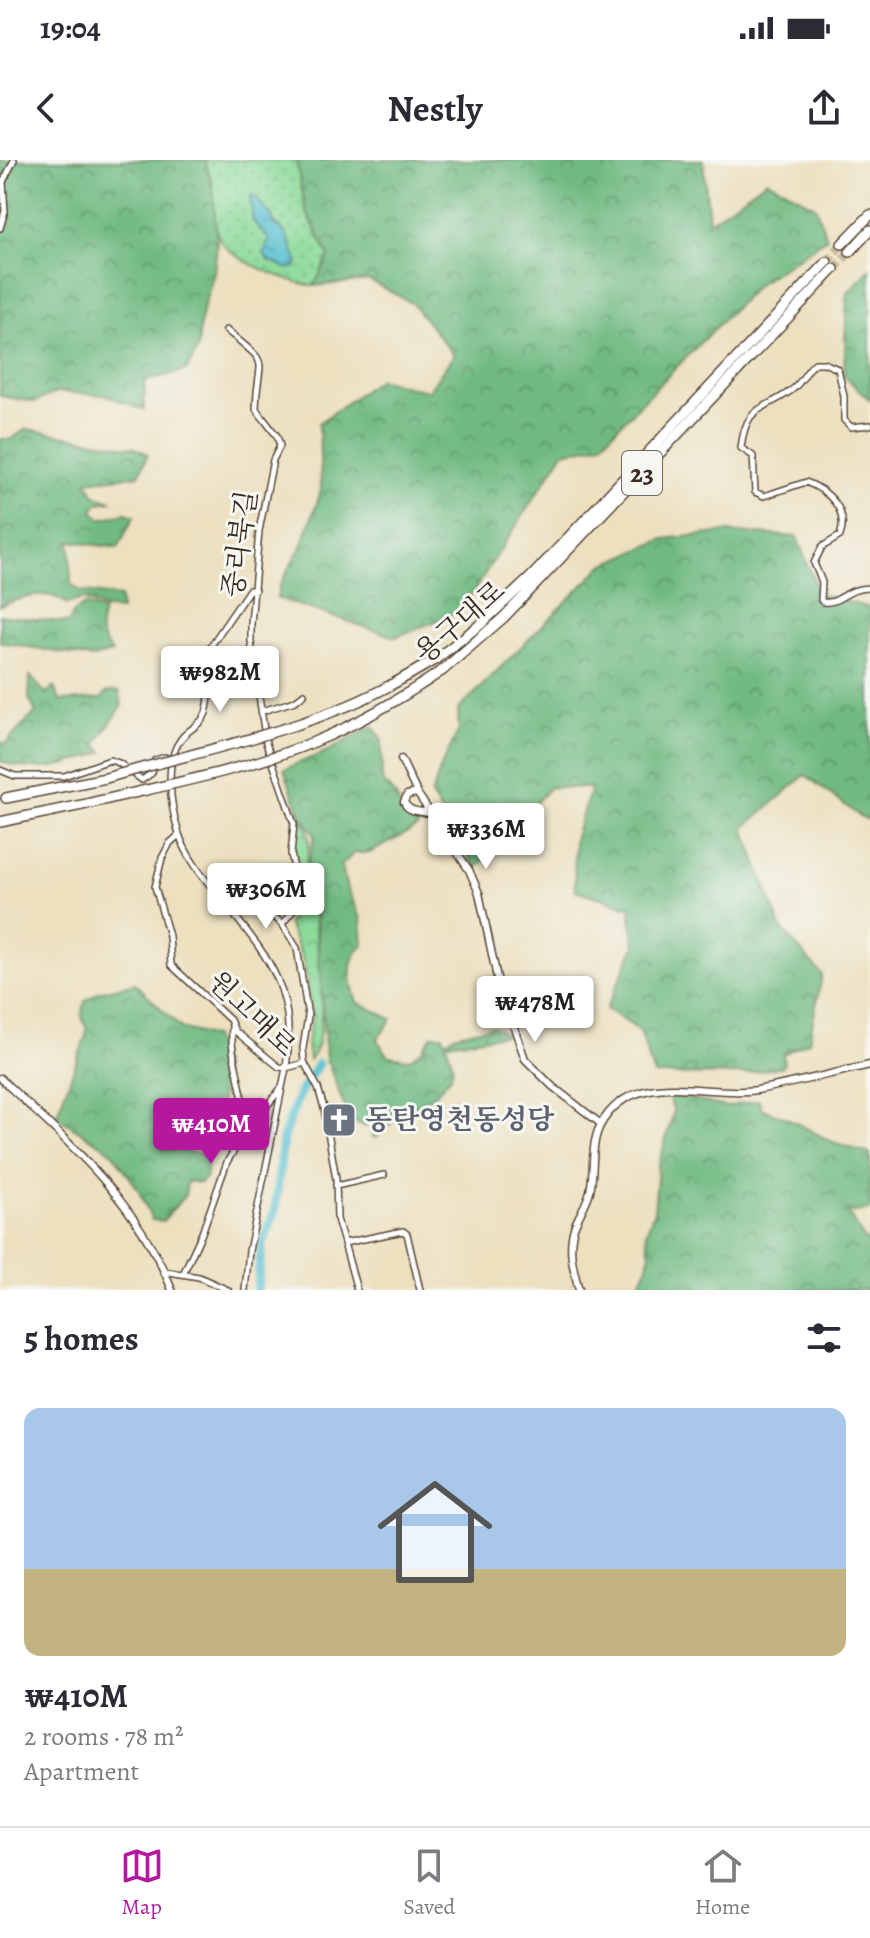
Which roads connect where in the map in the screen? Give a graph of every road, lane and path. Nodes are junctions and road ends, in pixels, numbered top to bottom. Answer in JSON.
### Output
{"nodes":[{"id":1,"x":14,"y":160,"type":"edge"},
{"id":2,"x":870,"y":215,"type":"edge"},
{"id":3,"x":0,"y":228,"type":"edge"},
{"id":4,"x":870,"y":232,"type":"edge"},
{"id":5,"x":226,"y":330,"type":"dead end"},
{"id":6,"x":870,"y":425,"type":"edge"},
{"id":7,"x":870,"y":588,"type":"edge"},
{"id":8,"x":255,"y":590,"type":"junction"},
{"id":9,"x":304,"y":694,"type":"dead end"},
{"id":10,"x":262,"y":711,"type":"junction"},
{"id":11,"x":401,"y":759,"type":"dead end"},
{"id":12,"x":172,"y":762,"type":"junction"},
{"id":13,"x":0,"y":770,"type":"edge"},
{"id":14,"x":417,"y":793,"type":"junction"},
{"id":15,"x":6,"y":798,"type":"dead end"},
{"id":16,"x":432,"y":814,"type":"junction"},
{"id":17,"x":0,"y":822,"type":"edge"},
{"id":18,"x":180,"y":835,"type":"junction"},
{"id":19,"x":215,"y":892,"type":"junction"},
{"id":20,"x":282,"y":924,"type":"junction"},
{"id":21,"x":232,"y":1026,"type":"junction"},
{"id":22,"x":306,"y":1064,"type":"junction"},
{"id":23,"x":870,"y":1065,"type":"edge"},
{"id":24,"x":286,"y":1068,"type":"junction"},
{"id":25,"x":0,"y":1078,"type":"edge"},
{"id":26,"x":283,"y":1086,"type":"junction"},
{"id":27,"x":601,"y":1124,"type":"junction"},
{"id":28,"x":243,"y":1136,"type":"junction"},
{"id":29,"x":384,"y":1175,"type":"dead end"},
{"id":30,"x":336,"y":1186,"type":"junction"},
{"id":31,"x":344,"y":1243,"type":"junction"},
{"id":32,"x":163,"y":1271,"type":"junction"},
{"id":33,"x":183,"y":1274,"type":"junction"},
{"id":34,"x":172,"y":1290,"type":"edge"},
{"id":35,"x":228,"y":1290,"type":"edge"},
{"id":36,"x":245,"y":1290,"type":"edge"},
{"id":37,"x":357,"y":1290,"type":"edge"},
{"id":38,"x":420,"y":1290,"type":"edge"},
{"id":39,"x":579,"y":1290,"type":"edge"}],
"edges":[{"from":1,"to":3,"type":"street"},
{"from":2,"to":4,"type":"highway"},
{"from":5,"to":8,"type":"street","name":"중리북길"},
{"from":6,"to":7,"type":"street"},
{"from":8,"to":10,"type":"street","name":"중리북길"},
{"from":8,"to":12,"type":"street"},
{"from":9,"to":10,"type":"street"},
{"from":10,"to":20,"type":"street","name":"중리북길"},
{"from":11,"to":14,"type":"street"},
{"from":12,"to":13,"type":"street"},
{"from":12,"to":18,"type":"street"},
{"from":14,"to":16,"type":"street"},
{"from":14,"to":16,"type":"street"},
{"from":15,"to":17,"type":"highway","name":"용구대로","number":"23","bridge":true},
{"from":16,"to":27,"type":"street"},
{"from":18,"to":19,"type":"street"},
{"from":18,"to":21,"type":"street","name":"원고매로"},
{"from":19,"to":20,"type":"street"},
{"from":19,"to":24,"type":"street"},
{"from":20,"to":22,"type":"street"},
{"from":21,"to":24,"type":"street","name":"원고매로"},
{"from":21,"to":28,"type":"street"},
{"from":22,"to":24,"type":"street"},
{"from":22,"to":30,"type":"street"},
{"from":23,"to":27,"type":"street"},
{"from":24,"to":26,"type":"street","name":"원고매로"},
{"from":25,"to":32,"type":"street"},
{"from":26,"to":28,"type":"street"},
{"from":26,"to":36,"type":"street","name":"원고매로"},
{"from":27,"to":39,"type":"street"},
{"from":28,"to":33,"type":"street"},
{"from":29,"to":30,"type":"street"},
{"from":30,"to":31,"type":"street"},
{"from":31,"to":37,"type":"street"},
{"from":31,"to":38,"type":"street"},
{"from":32,"to":33,"type":"street"},
{"from":32,"to":34,"type":"street"},
{"from":33,"to":35,"type":"street"}]}
